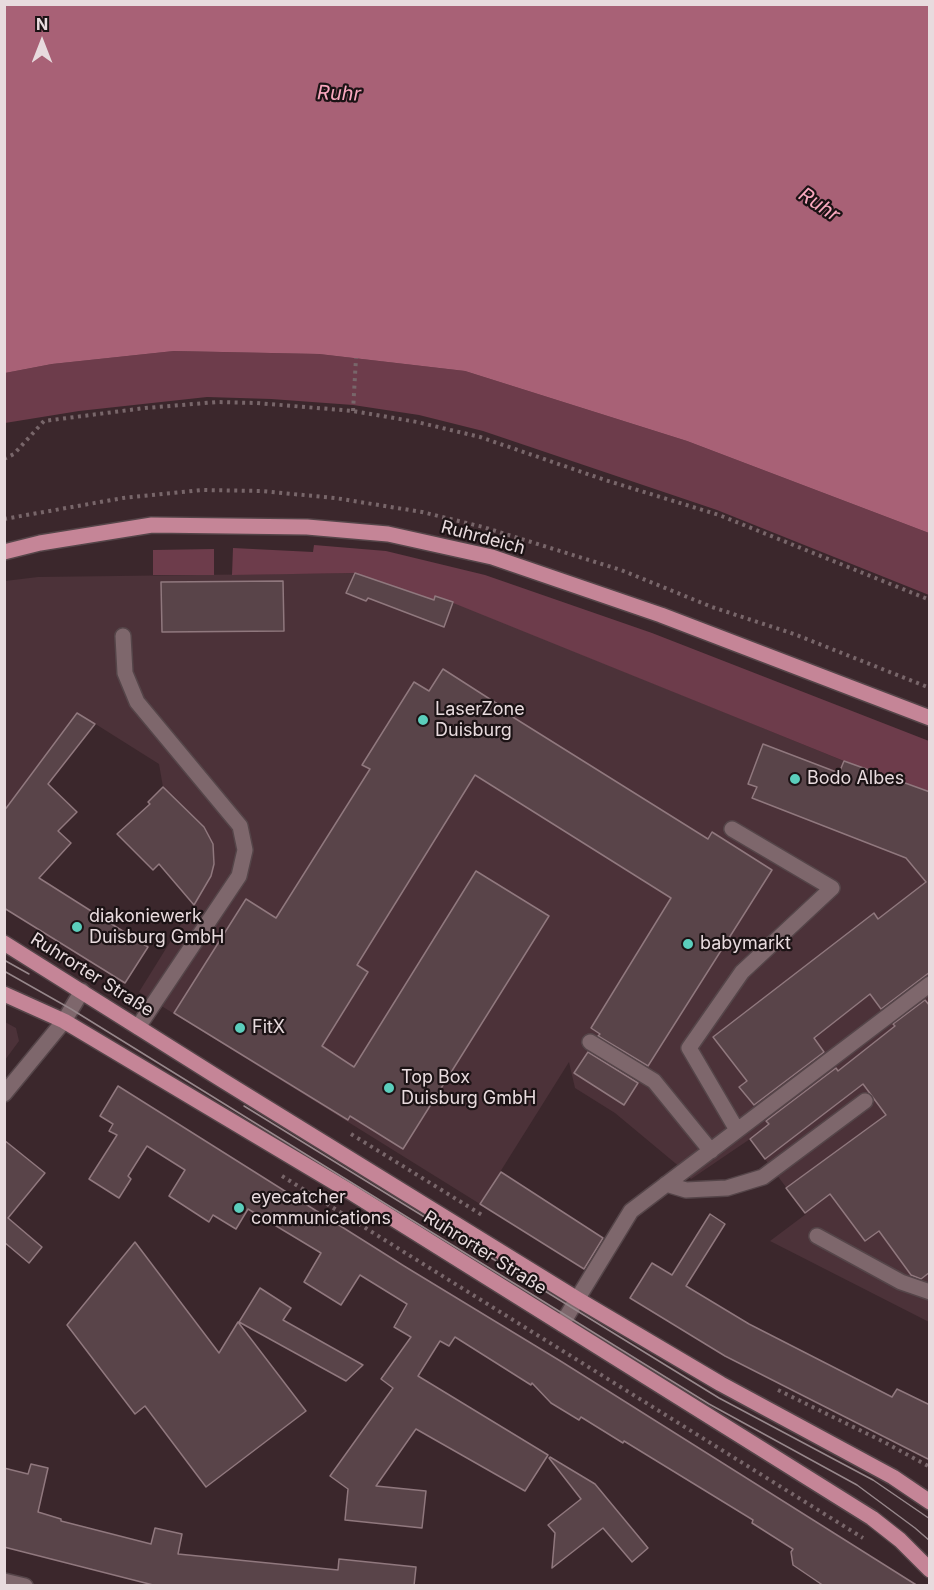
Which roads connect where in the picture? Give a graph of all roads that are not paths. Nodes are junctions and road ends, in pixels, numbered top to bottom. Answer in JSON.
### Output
{"nodes":[{"id":1,"x":4,"y":552,"type":"edge"},
{"id":2,"x":123,"y":636,"type":"dead end"},
{"id":3,"x":930,"y":718,"type":"edge"},
{"id":4,"x":732,"y":829,"type":"dead end"},
{"id":5,"x":4,"y":943,"type":"edge"},
{"id":6,"x":930,"y":984,"type":"edge"},
{"id":7,"x":82,"y":991,"type":"junction"},
{"id":8,"x":4,"y":994,"type":"edge"},
{"id":9,"x":64,"y":1021,"type":"junction"},
{"id":10,"x":138,"y":1027,"type":"junction"},
{"id":11,"x":590,"y":1042,"type":"dead end"},
{"id":12,"x":4,"y":1094,"type":"edge"},
{"id":13,"x":864,"y":1101,"type":"dead end"},
{"id":14,"x":737,"y":1130,"type":"junction"},
{"id":15,"x":711,"y":1150,"type":"junction"},
{"id":16,"x":666,"y":1184,"type":"junction"},
{"id":17,"x":817,"y":1236,"type":"dead end"},
{"id":18,"x":930,"y":1292,"type":"edge"},
{"id":19,"x":577,"y":1299,"type":"junction"},
{"id":20,"x":562,"y":1324,"type":"junction"},
{"id":21,"x":930,"y":1502,"type":"edge"},
{"id":22,"x":930,"y":1570,"type":"edge"},
{"id":23,"x":4,"y":1581,"type":"edge"},
{"id":24,"x":25,"y":1586,"type":"edge"}],
"edges":[{"from":1,"to":3,"type":"main road","name":"Ruhrdeich"},
{"from":2,"to":10,"type":"street"},
{"from":4,"to":14,"type":"street"},
{"from":5,"to":7,"type":"main road","name":"Ruhrorter Straße"},
{"from":6,"to":14,"type":"street"},
{"from":7,"to":9,"type":"street"},
{"from":7,"to":10,"type":"main road","name":"Ruhrorter Straße"},
{"from":8,"to":9,"type":"main road","name":"Ruhrorter Straße"},
{"from":9,"to":12,"type":"street"},
{"from":9,"to":20,"type":"main road","name":"Ruhrorter Straße"},
{"from":10,"to":19,"type":"main road","name":"Ruhrorter Straße"},
{"from":11,"to":15,"type":"street"},
{"from":13,"to":16,"type":"street"},
{"from":14,"to":15,"type":"street"},
{"from":15,"to":16,"type":"street"},
{"from":16,"to":19,"type":"street"},
{"from":17,"to":18,"type":"street"},
{"from":19,"to":20,"type":"street"},
{"from":19,"to":21,"type":"main road","name":"Ruhrorter Straße"},
{"from":20,"to":22,"type":"main road","name":"Ruhrorter Straße"},
{"from":23,"to":24,"type":"street"}]}
